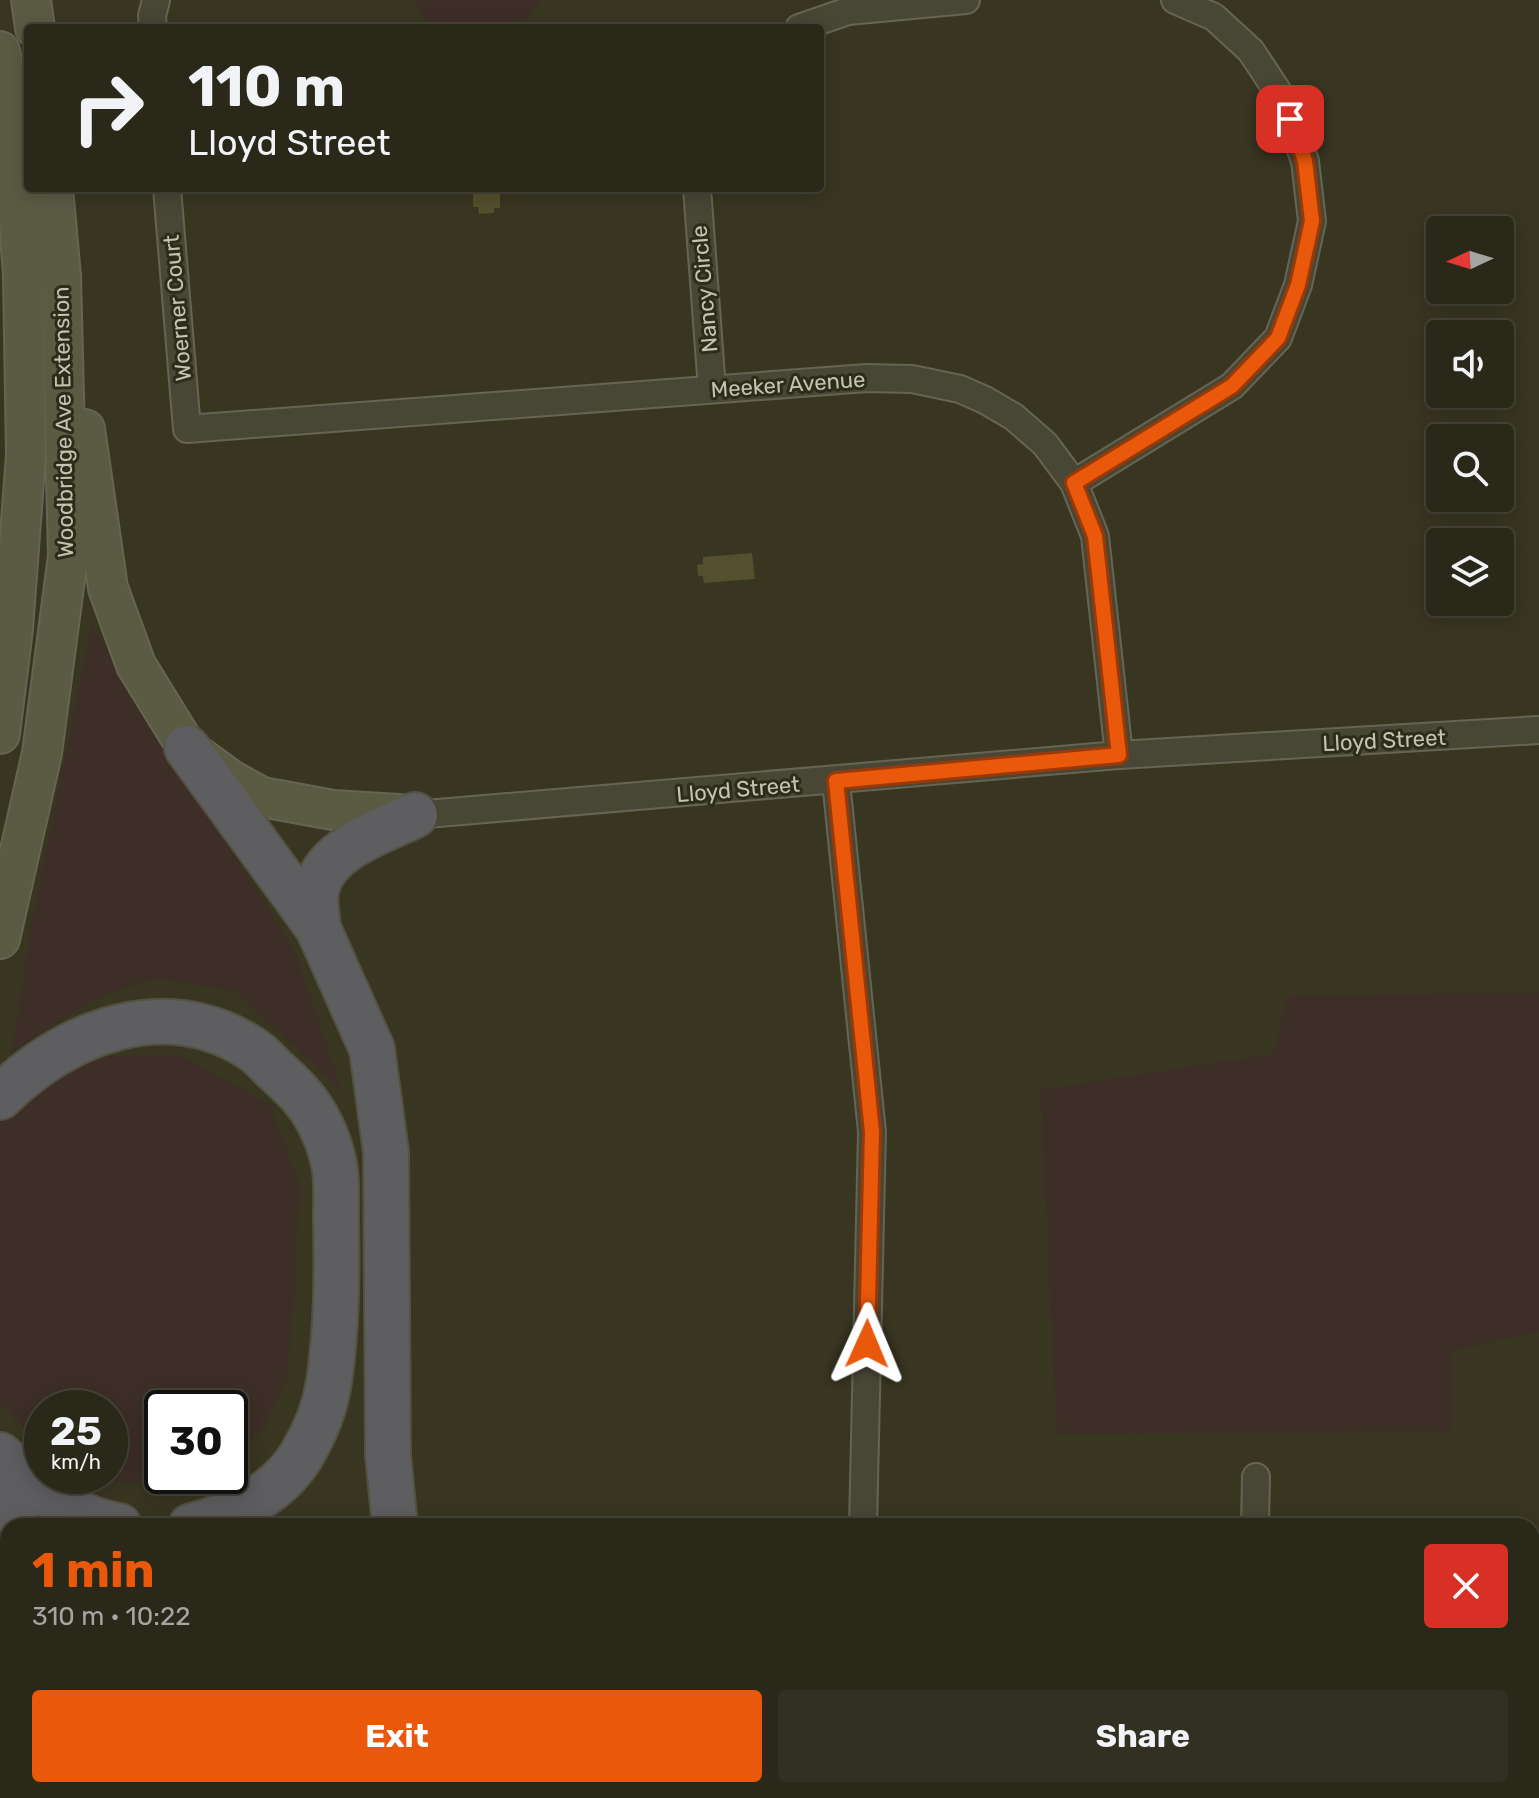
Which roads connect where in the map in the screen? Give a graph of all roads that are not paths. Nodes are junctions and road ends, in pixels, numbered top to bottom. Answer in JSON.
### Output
{"nodes":[{"id":1,"x":31,"y":0,"type":"edge"},
{"id":2,"x":156,"y":0,"type":"edge"},
{"id":3,"x":966,"y":0,"type":"edge"},
{"id":4,"x":1175,"y":0,"type":"edge"},
{"id":5,"x":34,"y":24,"type":"edge"},
{"id":6,"x":153,"y":24,"type":"edge"},
{"id":7,"x":811,"y":24,"type":"edge"},
{"id":8,"x":0,"y":51,"type":"edge"},
{"id":9,"x":5,"y":85,"type":"edge"},
{"id":10,"x":53,"y":192,"type":"edge"},
{"id":11,"x":167,"y":192,"type":"edge"},
{"id":12,"x":697,"y":192,"type":"edge"},
{"id":13,"x":61,"y":276,"type":"junction"},
{"id":14,"x":712,"y":389,"type":"junction"},
{"id":15,"x":187,"y":429,"type":"joint"},
{"id":16,"x":1074,"y":483,"type":"junction"},
{"id":17,"x":1539,"y":730,"type":"edge"},
{"id":18,"x":0,"y":734,"type":"edge"},
{"id":19,"x":187,"y":748,"type":"junction"},
{"id":20,"x":1119,"y":755,"type":"junction"},
{"id":21,"x":836,"y":781,"type":"junction"},
{"id":22,"x":415,"y":815,"type":"junction"},
{"id":23,"x":318,"y":928,"type":"junction"},
{"id":24,"x":0,"y":939,"type":"edge"},
{"id":25,"x":0,"y":1097,"type":"edge"},
{"id":26,"x":0,"y":1455,"type":"edge"},
{"id":27,"x":1256,"y":1477,"type":"dead end"},
{"id":28,"x":94,"y":1518,"type":"edge"},
{"id":29,"x":214,"y":1518,"type":"edge"},
{"id":30,"x":394,"y":1518,"type":"edge"},
{"id":31,"x":863,"y":1518,"type":"edge"},
{"id":32,"x":1255,"y":1518,"type":"edge"}],
"edges":[{"from":1,"to":5,"type":"main road"},
{"from":2,"to":6,"type":"street"},
{"from":3,"to":7,"type":"street"},
{"from":4,"to":16,"type":"street"},
{"from":8,"to":9,"type":"main road","name":"Woodbridge Ave Extension"},
{"from":9,"to":18,"type":"main road","name":"Woodbridge Ave Extension"},
{"from":10,"to":13,"type":"main road","name":"Woodbridge Ave Extension"},
{"from":11,"to":15,"type":"street","name":"Woerner Court"},
{"from":12,"to":14,"type":"street","name":"Nancy Circle"},
{"from":13,"to":19,"type":"main road"},
{"from":13,"to":24,"type":"main road","name":"Woodbridge Ave Extension"},
{"from":14,"to":15,"type":"street","name":"Meeker Avenue"},
{"from":14,"to":16,"type":"street","name":"Meeker Avenue"},
{"from":16,"to":20,"type":"street","name":"Meeker Avenue"},
{"from":17,"to":20,"type":"street","name":"Lloyd Street"},
{"from":19,"to":22,"type":"main road"},
{"from":19,"to":23,"type":"highway"},
{"from":20,"to":21,"type":"street","name":"Lloyd Street"},
{"from":21,"to":22,"type":"street","name":"Lloyd Street"},
{"from":21,"to":31,"type":"street"},
{"from":22,"to":23,"type":"highway"},
{"from":23,"to":30,"type":"highway"},
{"from":25,"to":29,"type":"highway"},
{"from":26,"to":28,"type":"highway"},
{"from":27,"to":32,"type":"street"}]}
